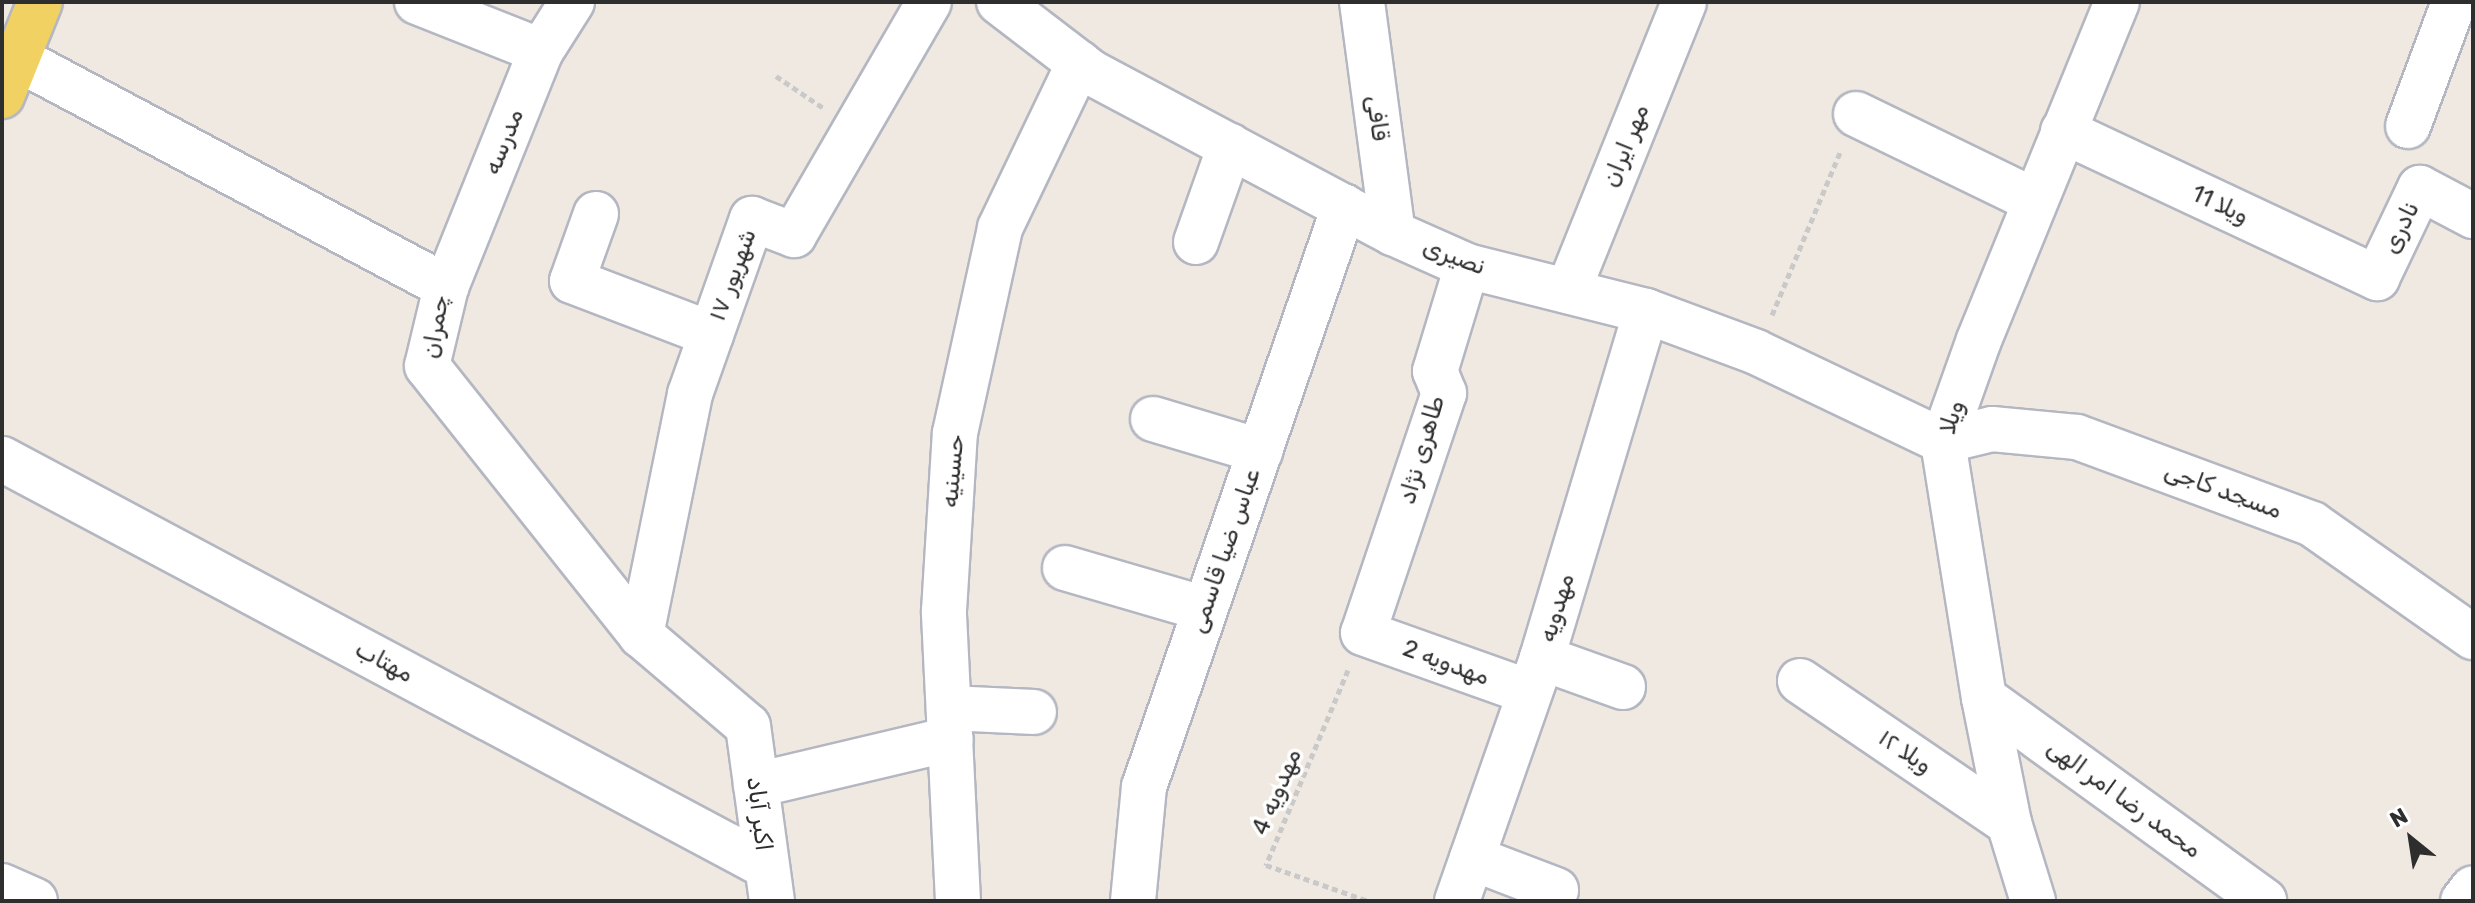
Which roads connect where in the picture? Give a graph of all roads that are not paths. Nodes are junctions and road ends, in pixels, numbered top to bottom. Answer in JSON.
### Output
{"nodes":[{"id":1,"x":40,"y":2,"type":"edge"},
{"id":2,"x":417,"y":2,"type":"edge"},
{"id":3,"x":572,"y":2,"type":"edge"},
{"id":4,"x":929,"y":2,"type":"edge"},
{"id":5,"x":999,"y":2,"type":"edge"},
{"id":6,"x":1362,"y":2,"type":"edge"},
{"id":7,"x":1684,"y":2,"type":"edge"},
{"id":8,"x":2117,"y":2,"type":"edge"},
{"id":9,"x":2454,"y":2,"type":"edge"},
{"id":10,"x":541,"y":51,"type":"junction"},
{"id":11,"x":1079,"y":63,"type":"junction"},
{"id":12,"x":10,"y":77,"type":"edge"},
{"id":13,"x":1856,"y":114,"type":"road end"},
{"id":14,"x":2408,"y":126,"type":"dead end"},
{"id":15,"x":2063,"y":131,"type":"junction"},
{"id":16,"x":1230,"y":146,"type":"junction"},
{"id":17,"x":2035,"y":201,"type":"junction"},
{"id":18,"x":1344,"y":207,"type":"junction"},
{"id":19,"x":596,"y":214,"type":"dead end"},
{"id":20,"x":2473,"y":216,"type":"edge"},
{"id":21,"x":1393,"y":233,"type":"junction"},
{"id":22,"x":1196,"y":242,"type":"dead end"},
{"id":23,"x":1467,"y":266,"type":"junction"},
{"id":24,"x":2377,"y":278,"type":"joint"},
{"id":25,"x":446,"y":287,"type":"junction"},
{"id":26,"x":1568,"y":291,"type":"junction"},
{"id":27,"x":1646,"y":311,"type":"junction"},
{"id":28,"x":711,"y":334,"type":"junction"},
{"id":29,"x":1153,"y":419,"type":"dead end"},
{"id":30,"x":1943,"y":441,"type":"junction"},
{"id":31,"x":1260,"y":451,"type":"junction"},
{"id":32,"x":2,"y":459,"type":"edge"},
{"id":33,"x":1065,"y":568,"type":"dead end"},
{"id":34,"x":1205,"y":609,"type":"junction"},
{"id":35,"x":1363,"y":633,"type":"joint"},
{"id":36,"x":641,"y":635,"type":"junction"},
{"id":37,"x":2473,"y":637,"type":"edge"},
{"id":38,"x":1536,"y":675,"type":"junction"},
{"id":39,"x":1800,"y":681,"type":"dead end"},
{"id":40,"x":1623,"y":687,"type":"dead end"},
{"id":41,"x":1984,"y":698,"type":"junction"},
{"id":42,"x":1034,"y":712,"type":"dead end"},
{"id":43,"x":950,"y":723,"type":"junction"},
{"id":44,"x":748,"y":726,"type":"joint"},
{"id":45,"x":756,"y":785,"type":"junction"},
{"id":46,"x":2009,"y":823,"type":"junction"},
{"id":47,"x":1472,"y":858,"type":"junction"},
{"id":48,"x":769,"y":884,"type":"edge"},
{"id":49,"x":2,"y":886,"type":"edge"},
{"id":50,"x":2473,"y":888,"type":"edge"},
{"id":51,"x":1556,"y":890,"type":"dead end"},
{"id":52,"x":35,"y":901,"type":"edge"},
{"id":53,"x":958,"y":901,"type":"edge"},
{"id":54,"x":1133,"y":901,"type":"edge"},
{"id":55,"x":1457,"y":901,"type":"edge"},
{"id":56,"x":2033,"y":901,"type":"edge"},
{"id":57,"x":2264,"y":901,"type":"edge"},
{"id":58,"x":2463,"y":901,"type":"edge"}],
"edges":[{"from":1,"to":12,"type":"main road"},
{"from":2,"to":10,"type":"street"},
{"from":3,"to":10,"type":"street","name":"مدرسه"},
{"from":4,"to":28,"type":"street","name":"۱۷ شهریور"},
{"from":5,"to":11,"type":"street","name":"نصیری"},
{"from":6,"to":21,"type":"street","name":"قافی"},
{"from":7,"to":26,"type":"street","name":"مهر ایران"},
{"from":8,"to":15,"type":"street","name":"ویلا"},
{"from":9,"to":14,"type":"street"},
{"from":10,"to":25,"type":"street","name":"مدرسه"},
{"from":11,"to":16,"type":"street","name":"نصیری"},
{"from":11,"to":43,"type":"street","name":"حسینیه"},
{"from":12,"to":25,"type":"street","name":"چمران"},
{"from":13,"to":17,"type":"street"},
{"from":15,"to":17,"type":"street","name":"ویلا"},
{"from":15,"to":24,"type":"street","name":"ویلا 11"},
{"from":16,"to":18,"type":"street","name":"نصیری"},
{"from":16,"to":22,"type":"street"},
{"from":17,"to":30,"type":"street","name":"ویلا"},
{"from":18,"to":21,"type":"street","name":"نصیری"},
{"from":18,"to":31,"type":"street","name":"عباس ضیا قاسمی"},
{"from":19,"to":28,"type":"street"},
{"from":20,"to":24,"type":"street","name":"نادری"},
{"from":21,"to":23,"type":"street","name":"نصیری"},
{"from":23,"to":26,"type":"street","name":"نصیری"},
{"from":23,"to":35,"type":"street","name":"طاهری نژاد"},
{"from":25,"to":36,"type":"street","name":"چمران"},
{"from":26,"to":27,"type":"street","name":"نصیری"},
{"from":27,"to":30,"type":"street","name":"نصیری"},
{"from":27,"to":38,"type":"street","name":"مهدویه"},
{"from":28,"to":36,"type":"street","name":"۱۷ شهریور"},
{"from":29,"to":31,"type":"street"},
{"from":30,"to":37,"type":"street","name":"مسجد کاجی"},
{"from":30,"to":41,"type":"street","name":"ویلا"},
{"from":31,"to":34,"type":"street","name":"عباس ضیا قاسمی"},
{"from":32,"to":48,"type":"street","name":"مهتاب"},
{"from":33,"to":34,"type":"street"},
{"from":34,"to":54,"type":"street","name":"عباس ضیا قاسمی"},
{"from":35,"to":38,"type":"street","name":"مهدویه 2"},
{"from":36,"to":44,"type":"street","name":"چمران"},
{"from":38,"to":40,"type":"street","name":"مهدویه 2"},
{"from":38,"to":47,"type":"street","name":"مهدویه"},
{"from":39,"to":46,"type":"street","name":"ویلا ۱۲"},
{"from":41,"to":46,"type":"street","name":"ویلا"},
{"from":41,"to":57,"type":"street","name":"محمد رضا امر الهی"},
{"from":42,"to":43,"type":"street"},
{"from":43,"to":45,"type":"street"},
{"from":43,"to":53,"type":"street","name":"حسینیه"},
{"from":44,"to":45,"type":"street","name":"اکبر آباد"},
{"from":45,"to":48,"type":"street","name":"اکبر آباد"},
{"from":46,"to":56,"type":"street","name":"ویلا"},
{"from":47,"to":51,"type":"street"},
{"from":47,"to":55,"type":"street","name":"مهدویه"},
{"from":49,"to":52,"type":"street"},
{"from":50,"to":58,"type":"street"}]}
